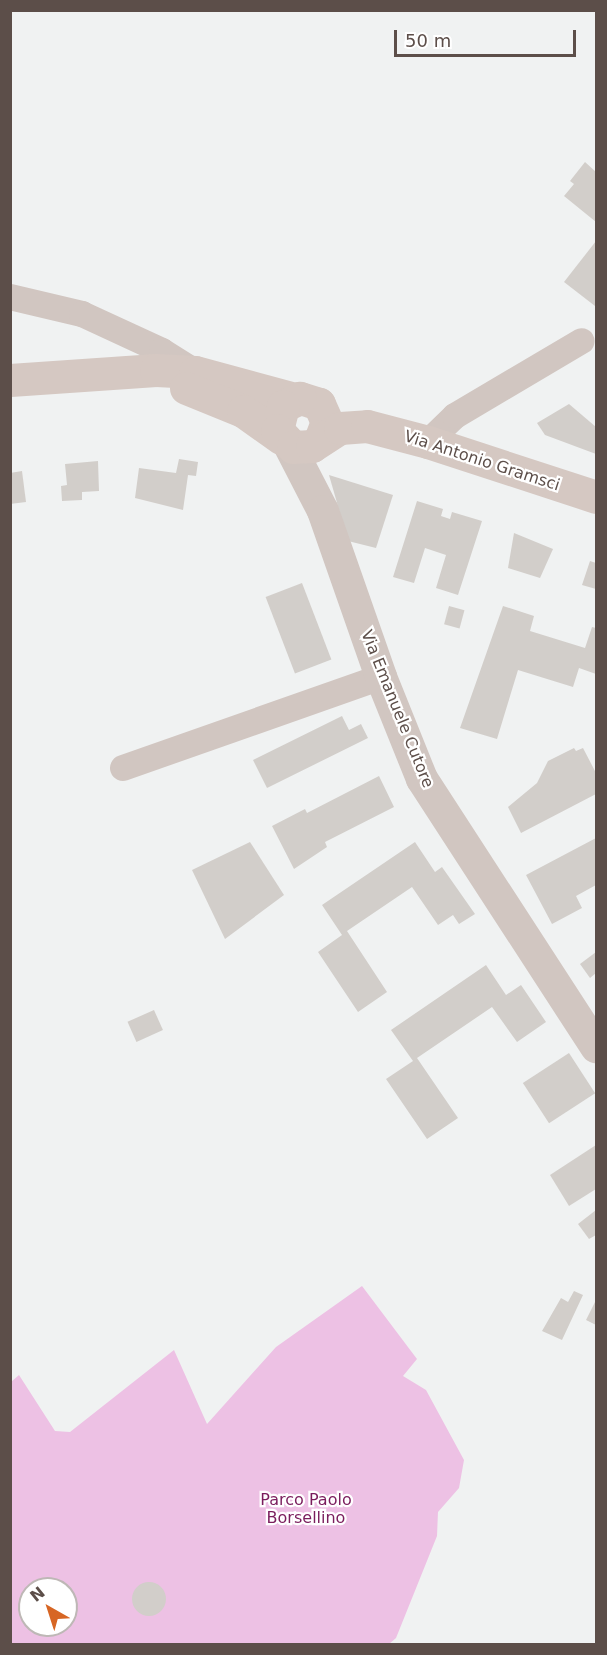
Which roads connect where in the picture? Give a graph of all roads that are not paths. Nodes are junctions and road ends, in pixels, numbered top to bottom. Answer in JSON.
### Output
{"nodes":[{"id":1,"x":10,"y":297,"type":"edge"},
{"id":2,"x":582,"y":341,"type":"dead end"},
{"id":3,"x":117,"y":372,"type":"junction"},
{"id":4,"x":195,"y":372,"type":"junction"},
{"id":5,"x":10,"y":380,"type":"edge"},
{"id":6,"x":305,"y":400,"type":"junction"},
{"id":7,"x":367,"y":426,"type":"junction"},
{"id":8,"x":297,"y":441,"type":"junction"},
{"id":9,"x":428,"y":442,"type":"junction"},
{"id":10,"x":597,"y":497,"type":"edge"},
{"id":11,"x":381,"y":677,"type":"junction"},
{"id":12,"x":123,"y":768,"type":"dead end"},
{"id":13,"x":597,"y":1047,"type":"edge"}],
"edges":[{"from":1,"to":4,"type":"street"},
{"from":2,"to":9,"type":"street"},
{"from":3,"to":4,"type":"main road"},
{"from":3,"to":5,"type":"main road"},
{"from":3,"to":8,"type":"main road"},
{"from":4,"to":6,"type":"main road"},
{"from":6,"to":7,"type":"main road"},
{"from":6,"to":8,"type":"main road"},
{"from":6,"to":8,"type":"main road"},
{"from":7,"to":8,"type":"main road"},
{"from":7,"to":9,"type":"main road","name":"Via Antonio Gramsci"},
{"from":8,"to":11,"type":"street","name":"Via Emanuele Cutore"},
{"from":9,"to":10,"type":"main road","name":"Via Antonio Gramsci"},
{"from":11,"to":12,"type":"street"},
{"from":11,"to":13,"type":"street","name":"Via Emanuele Cutore"}]}
